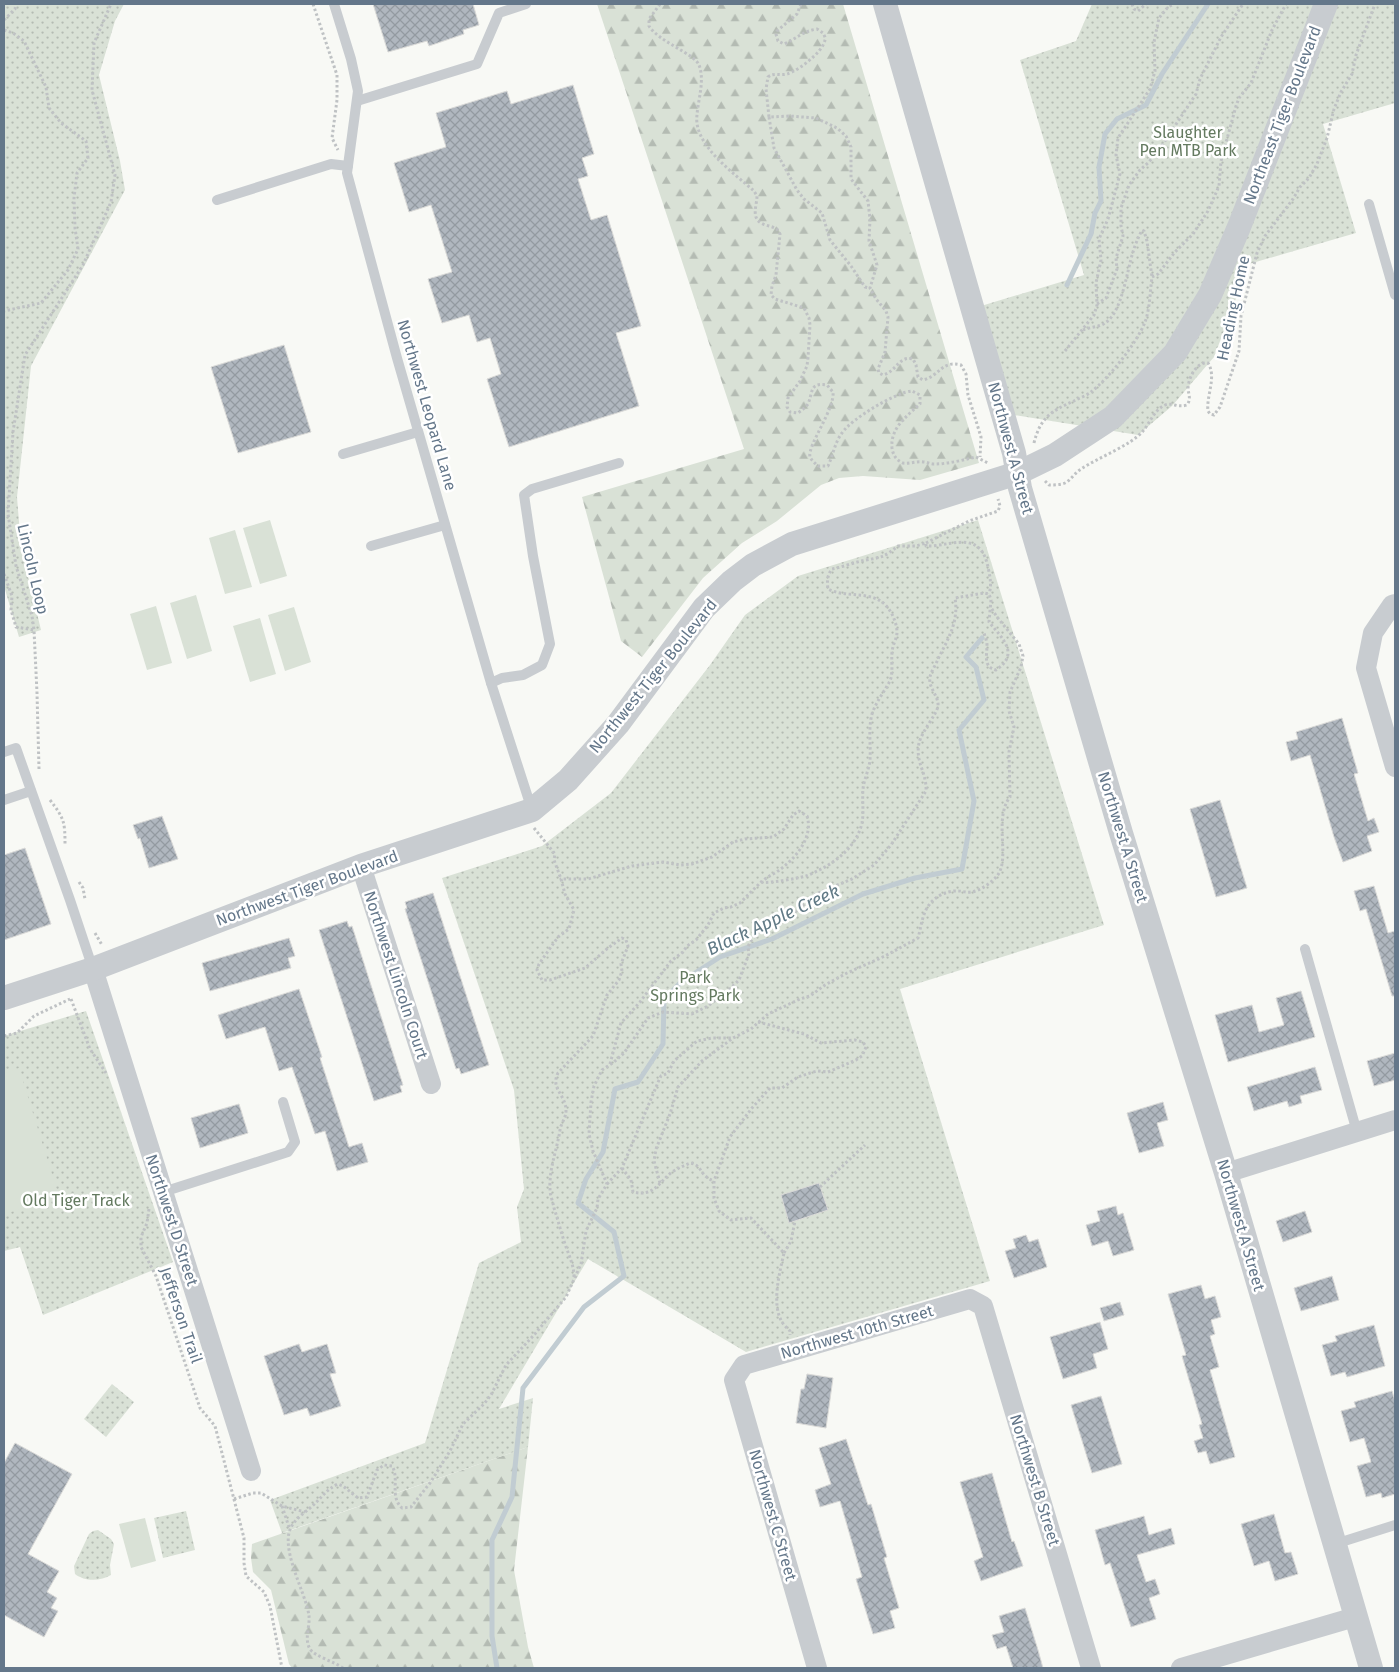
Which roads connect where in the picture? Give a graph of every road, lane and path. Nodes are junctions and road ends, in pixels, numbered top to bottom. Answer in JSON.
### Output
{"nodes":[{"id":1,"x":16,"y":4,"type":"edge"},
{"id":2,"x":111,"y":4,"type":"edge"},
{"id":3,"x":313,"y":4,"type":"edge"},
{"id":4,"x":334,"y":4,"type":"edge"},
{"id":5,"x":526,"y":4,"type":"edge"},
{"id":6,"x":660,"y":4,"type":"edge"},
{"id":7,"x":801,"y":4,"type":"edge"},
{"id":8,"x":885,"y":4,"type":"edge"},
{"id":9,"x":1132,"y":4,"type":"edge"},
{"id":10,"x":1146,"y":4,"type":"edge"},
{"id":11,"x":1174,"y":4,"type":"edge"},
{"id":12,"x":1243,"y":4,"type":"edge"},
{"id":13,"x":1286,"y":4,"type":"edge"},
{"id":14,"x":1326,"y":4,"type":"edge"},
{"id":15,"x":1375,"y":4,"type":"edge"},
{"id":16,"x":4,"y":20,"type":"edge"},
{"id":17,"x":4,"y":30,"type":"edge"},
{"id":18,"x":357,"y":100,"type":"junction"},
{"id":19,"x":769,"y":117,"type":"junction"},
{"id":20,"x":336,"y":149,"type":"dead end"},
{"id":21,"x":348,"y":166,"type":"junction"},
{"id":22,"x":217,"y":200,"type":"dead end"},
{"id":23,"x":1369,"y":204,"type":"dead end"},
{"id":24,"x":1239,"y":227,"type":"joint"},
{"id":25,"x":1152,"y":277,"type":"junction"},
{"id":26,"x":870,"y":288,"type":"junction"},
{"id":27,"x":1395,"y":295,"type":"edge"},
{"id":28,"x":1097,"y":305,"type":"junction"},
{"id":29,"x":4,"y":311,"type":"edge"},
{"id":30,"x":1083,"y":330,"type":"junction"},
{"id":31,"x":1064,"y":351,"type":"dead end"},
{"id":32,"x":418,"y":432,"type":"junction"},
{"id":33,"x":1034,"y":444,"type":"dead end"},
{"id":34,"x":343,"y":454,"type":"dead end"},
{"id":35,"x":980,"y":457,"type":"junction"},
{"id":36,"x":619,"y":463,"type":"dead end"},
{"id":37,"x":990,"y":464,"type":"dead end"},
{"id":38,"x":1018,"y":473,"type":"junction"},
{"id":39,"x":1043,"y":479,"type":"dead end"},
{"id":40,"x":998,"y":499,"type":"dead end"},
{"id":41,"x":446,"y":525,"type":"junction"},
{"id":42,"x":926,"y":543,"type":"junction"},
{"id":43,"x":370,"y":546,"type":"dead end"},
{"id":44,"x":4,"y":574,"type":"edge"},
{"id":45,"x":986,"y":594,"type":"junction"},
{"id":46,"x":1395,"y":604,"type":"edge"},
{"id":47,"x":990,"y":606,"type":"junction"},
{"id":48,"x":34,"y":630,"type":"junction"},
{"id":49,"x":984,"y":633,"type":"dead end"},
{"id":50,"x":491,"y":683,"type":"junction"},
{"id":51,"x":4,"y":752,"type":"edge"},
{"id":52,"x":1395,"y":767,"type":"edge"},
{"id":53,"x":40,"y":774,"type":"dead end"},
{"id":54,"x":31,"y":791,"type":"junction"},
{"id":55,"x":46,"y":795,"type":"dead end"},
{"id":56,"x":4,"y":800,"type":"edge"},
{"id":57,"x":532,"y":819,"type":"junction"},
{"id":58,"x":65,"y":853,"type":"dead end"},
{"id":59,"x":361,"y":866,"type":"junction"},
{"id":60,"x":75,"y":876,"type":"dead end"},
{"id":61,"x":561,"y":879,"type":"junction"},
{"id":62,"x":762,"y":881,"type":"junction"},
{"id":63,"x":86,"y":902,"type":"dead end"},
{"id":64,"x":91,"y":930,"type":"dead end"},
{"id":65,"x":102,"y":945,"type":"dead end"},
{"id":66,"x":1304,"y":949,"type":"dead end"},
{"id":67,"x":93,"y":970,"type":"junction"},
{"id":68,"x":74,"y":995,"type":"dead end"},
{"id":69,"x":4,"y":998,"type":"edge"},
{"id":70,"x":70,"y":999,"type":"junction"},
{"id":71,"x":758,"y":1022,"type":"junction"},
{"id":72,"x":4,"y":1036,"type":"edge"},
{"id":73,"x":733,"y":1038,"type":"junction"},
{"id":74,"x":610,"y":1064,"type":"junction"},
{"id":75,"x":108,"y":1081,"type":"dead end"},
{"id":76,"x":431,"y":1084,"type":"dead end"},
{"id":77,"x":283,"y":1102,"type":"dead end"},
{"id":78,"x":1395,"y":1120,"type":"edge"},
{"id":79,"x":1357,"y":1132,"type":"junction"},
{"id":80,"x":865,"y":1145,"type":"dead end"},
{"id":81,"x":622,"y":1168,"type":"junction"},
{"id":82,"x":1226,"y":1173,"type":"junction"},
{"id":83,"x":714,"y":1181,"type":"junction"},
{"id":84,"x":660,"y":1183,"type":"junction"},
{"id":85,"x":607,"y":1184,"type":"junction"},
{"id":86,"x":820,"y":1187,"type":"dead end"},
{"id":87,"x":156,"y":1198,"type":"junction"},
{"id":88,"x":795,"y":1221,"type":"dead end"},
{"id":89,"x":784,"y":1253,"type":"junction"},
{"id":90,"x":574,"y":1280,"type":"junction"},
{"id":91,"x":970,"y":1298,"type":"joint"},
{"id":92,"x":788,"y":1352,"type":"junction"},
{"id":93,"x":744,"y":1365,"type":"joint"},
{"id":94,"x":251,"y":1471,"type":"dead end"},
{"id":95,"x":234,"y":1499,"type":"junction"},
{"id":96,"x":282,"y":1506,"type":"junction"},
{"id":97,"x":305,"y":1512,"type":"junction"},
{"id":98,"x":1395,"y":1525,"type":"edge"},
{"id":99,"x":290,"y":1530,"type":"junction"},
{"id":100,"x":1334,"y":1544,"type":"junction"},
{"id":101,"x":1355,"y":1617,"type":"junction"},
{"id":102,"x":282,"y":1668,"type":"edge"},
{"id":103,"x":342,"y":1668,"type":"edge"},
{"id":104,"x":817,"y":1668,"type":"edge"},
{"id":105,"x":1091,"y":1668,"type":"edge"},
{"id":106,"x":1181,"y":1668,"type":"edge"},
{"id":107,"x":1371,"y":1668,"type":"edge"}],
"edges":[{"from":1,"to":16,"type":"path"},
{"from":2,"to":48,"type":"path","name":"Lincoln Loop"},
{"from":3,"to":20,"type":"path"},
{"from":4,"to":18,"type":"lane","name":"Northwest Leopard Lane"},
{"from":5,"to":18,"type":"lane"},
{"from":6,"to":35,"type":"path"},
{"from":7,"to":19,"type":"path"},
{"from":8,"to":38,"type":"street","name":"Northwest A Street"},
{"from":9,"to":10,"type":"path"},
{"from":11,"to":28,"type":"path"},
{"from":12,"to":28,"type":"path"},
{"from":13,"to":25,"type":"path"},
{"from":14,"to":24,"type":"street","name":"Northeast Tiger Boulevard"},
{"from":15,"to":39,"type":"path","name":"Heading Home"},
{"from":17,"to":29,"type":"path"},
{"from":18,"to":21,"type":"lane","name":"Northwest Leopard Lane"},
{"from":19,"to":26,"type":"path"},
{"from":19,"to":26,"type":"path"},
{"from":21,"to":22,"type":"lane"},
{"from":21,"to":32,"type":"lane","name":"Northwest Leopard Lane"},
{"from":23,"to":27,"type":"lane"},
{"from":24,"to":38,"type":"street","name":"Northwest Tiger Boulevard"},
{"from":25,"to":30,"type":"path"},
{"from":25,"to":33,"type":"path"},
{"from":26,"to":35,"type":"path"},
{"from":28,"to":30,"type":"path"},
{"from":30,"to":31,"type":"path"},
{"from":32,"to":34,"type":"lane"},
{"from":32,"to":41,"type":"lane","name":"Northwest Leopard Lane"},
{"from":35,"to":37,"type":"path"},
{"from":36,"to":50,"type":"lane"},
{"from":38,"to":57,"type":"street","name":"Northwest Tiger Boulevard"},
{"from":38,"to":82,"type":"street","name":"Northwest A Street"},
{"from":40,"to":42,"type":"path"},
{"from":41,"to":43,"type":"lane"},
{"from":41,"to":50,"type":"lane","name":"Northwest Leopard Lane"},
{"from":42,"to":45,"type":"path"},
{"from":42,"to":62,"type":"path"},
{"from":44,"to":48,"type":"path"},
{"from":45,"to":47,"type":"path"},
{"from":45,"to":74,"type":"path"},
{"from":46,"to":52,"type":"street"},
{"from":47,"to":49,"type":"path"},
{"from":47,"to":71,"type":"path"},
{"from":48,"to":53,"type":"path","name":"Lincoln Loop"},
{"from":50,"to":57,"type":"lane","name":"Northwest Leopard Lane"},
{"from":51,"to":54,"type":"lane"},
{"from":54,"to":56,"type":"lane"},
{"from":54,"to":67,"type":"lane"},
{"from":55,"to":58,"type":"path"},
{"from":57,"to":59,"type":"street","name":"Northwest Tiger Boulevard"},
{"from":57,"to":61,"type":"path"},
{"from":59,"to":67,"type":"street","name":"Northwest Tiger Boulevard"},
{"from":59,"to":76,"type":"street","name":"Northwest Lincoln Court"},
{"from":60,"to":63,"type":"path"},
{"from":61,"to":62,"type":"path"},
{"from":61,"to":90,"type":"path"},
{"from":62,"to":74,"type":"path"},
{"from":64,"to":65,"type":"path"},
{"from":66,"to":79,"type":"lane"},
{"from":67,"to":69,"type":"street","name":"Northwest Tiger Boulevard"},
{"from":67,"to":87,"type":"street","name":"Northwest D Street"},
{"from":68,"to":70,"type":"path"},
{"from":70,"to":72,"type":"path"},
{"from":70,"to":75,"type":"path"},
{"from":71,"to":73,"type":"path"},
{"from":71,"to":83,"type":"path"},
{"from":73,"to":81,"type":"path"},
{"from":73,"to":84,"type":"path"},
{"from":74,"to":85,"type":"path"},
{"from":77,"to":87,"type":"lane"},
{"from":78,"to":79,"type":"street"},
{"from":79,"to":82,"type":"street"},
{"from":80,"to":86,"type":"path"},
{"from":81,"to":84,"type":"path"},
{"from":81,"to":85,"type":"path"},
{"from":82,"to":100,"type":"street","name":"Northwest A Street"},
{"from":83,"to":84,"type":"path"},
{"from":83,"to":89,"type":"path"},
{"from":85,"to":90,"type":"path"},
{"from":87,"to":94,"type":"street","name":"Northwest D Street"},
{"from":87,"to":95,"type":"path","name":"Jefferson Trail"},
{"from":88,"to":89,"type":"path"},
{"from":89,"to":92,"type":"path"},
{"from":90,"to":97,"type":"path"},
{"from":91,"to":92,"type":"street","name":"Northwest 10th Street"},
{"from":91,"to":105,"type":"street","name":"Northwest B Street"},
{"from":92,"to":93,"type":"street","name":"Northwest 10th Street"},
{"from":93,"to":104,"type":"street","name":"Northwest C Street"},
{"from":95,"to":96,"type":"path"},
{"from":95,"to":102,"type":"path","name":"Jefferson Trail"},
{"from":96,"to":97,"type":"path"},
{"from":96,"to":99,"type":"path"},
{"from":97,"to":99,"type":"path"},
{"from":98,"to":100,"type":"lane"},
{"from":99,"to":103,"type":"path"},
{"from":100,"to":101,"type":"street","name":"Northwest A Street"},
{"from":101,"to":106,"type":"street"},
{"from":101,"to":107,"type":"street","name":"Northwest A Street"}]}
